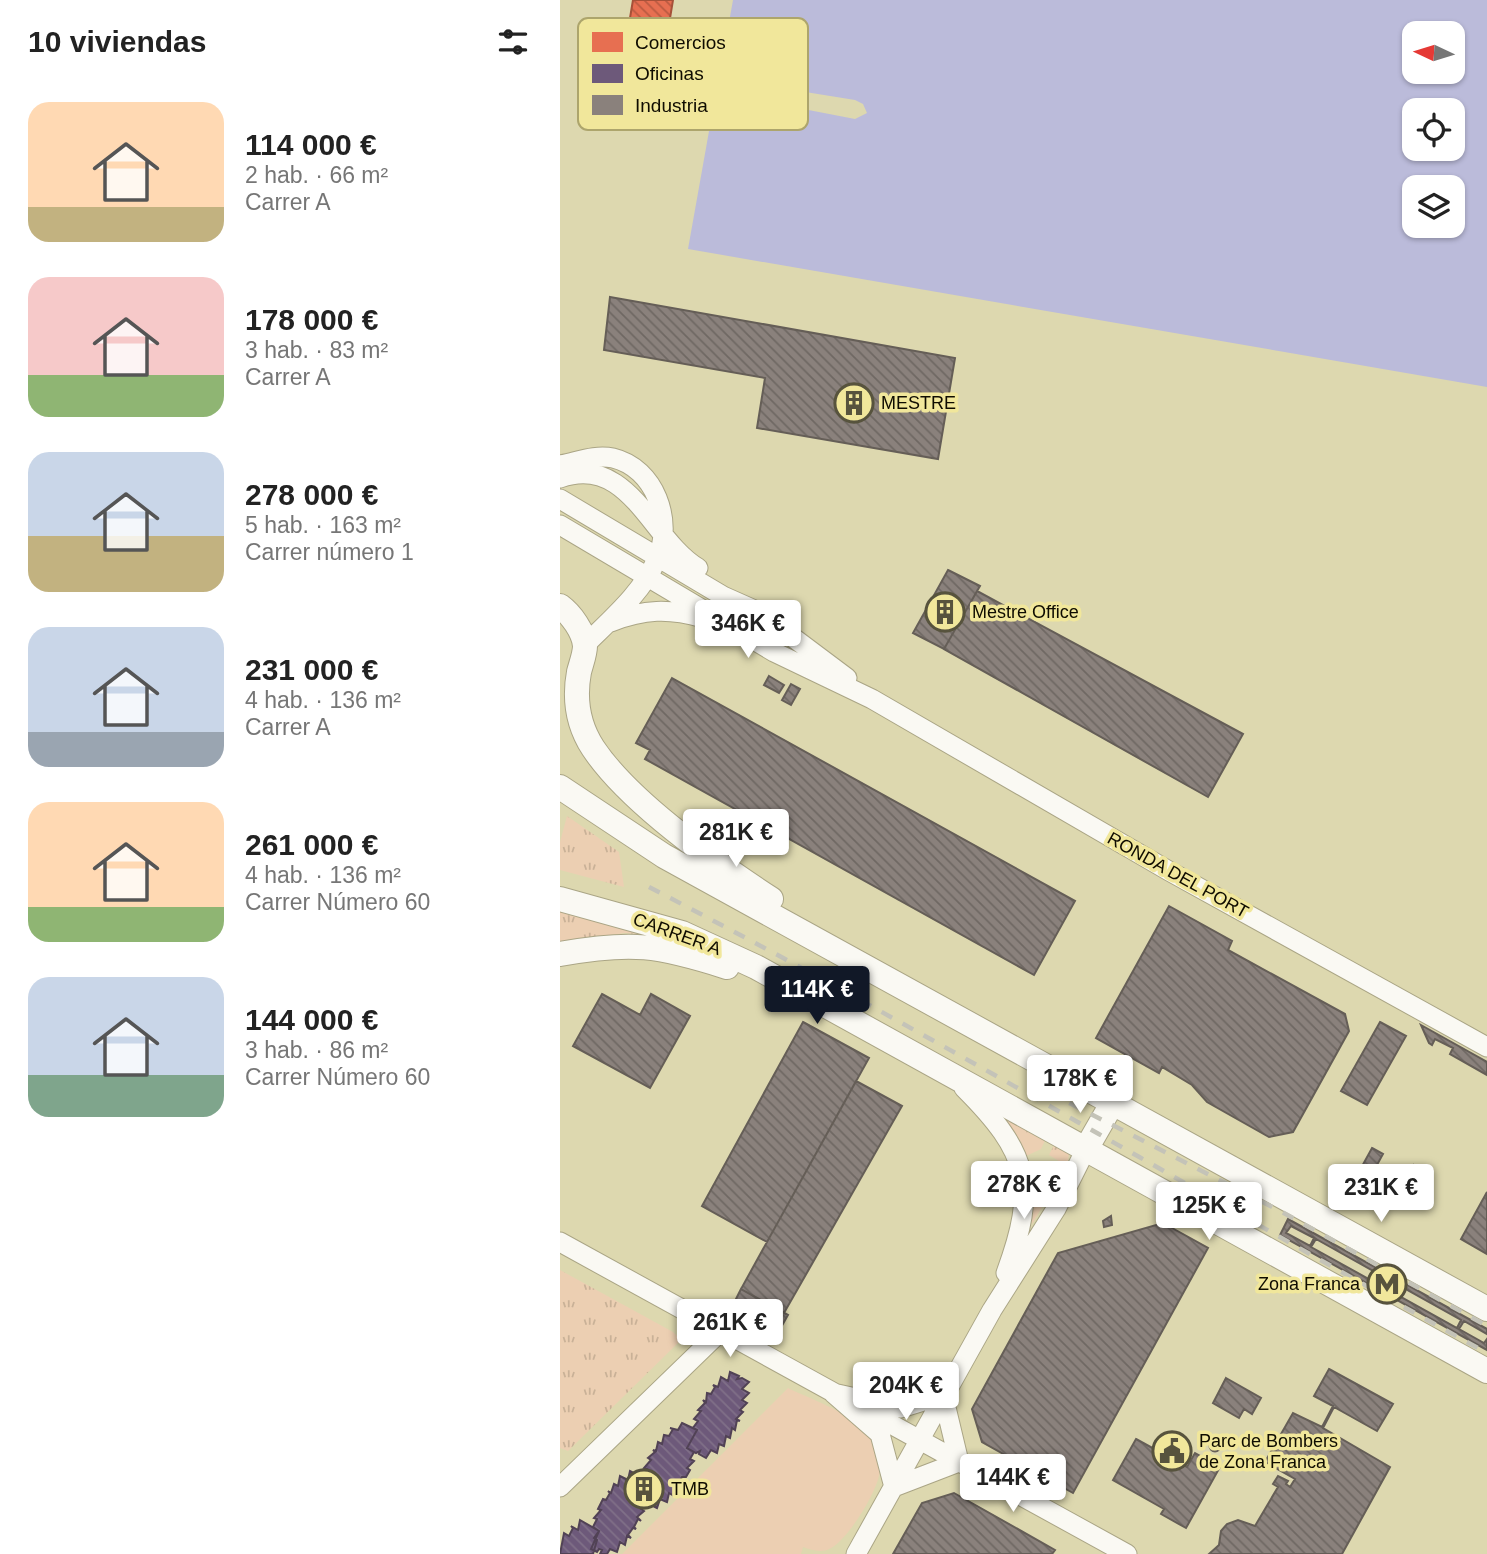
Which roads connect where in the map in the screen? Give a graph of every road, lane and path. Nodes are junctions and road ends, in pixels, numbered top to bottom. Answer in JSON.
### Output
{"nodes":[{"id":1,"x":560,"y":465,"type":"edge"},
{"id":2,"x":560,"y":478,"type":"edge"},
{"id":3,"x":560,"y":499,"type":"edge"},
{"id":4,"x":560,"y":525,"type":"edge"},
{"id":5,"x":662,"y":535,"type":"junction"},
{"id":6,"x":659,"y":557,"type":"junction"},
{"id":7,"x":647,"y":577,"type":"junction"},
{"id":8,"x":560,"y":606,"type":"edge"},
{"id":9,"x":759,"y":612,"type":"junction"},
{"id":10,"x":606,"y":623,"type":"junction"},
{"id":11,"x":731,"y":626,"type":"junction"},
{"id":12,"x":585,"y":645,"type":"junction"},
{"id":13,"x":560,"y":672,"type":"edge"},
{"id":14,"x":872,"y":699,"type":"junction"},
{"id":15,"x":560,"y":787,"type":"edge"},
{"id":16,"x":560,"y":899,"type":"edge"},
{"id":17,"x":560,"y":954,"type":"edge"},
{"id":18,"x":894,"y":981,"type":"junction"},
{"id":19,"x":800,"y":990,"type":"junction"},
{"id":20,"x":1487,"y":1046,"type":"edge"},
{"id":21,"x":952,"y":1076,"type":"junction"},
{"id":22,"x":1113,"y":1102,"type":"junction"},
{"id":23,"x":1086,"y":1149,"type":"junction"},
{"id":24,"x":560,"y":1242,"type":"edge"},
{"id":25,"x":1487,"y":1309,"type":"edge"},
{"id":26,"x":992,"y":1310,"type":"junction"},
{"id":27,"x":721,"y":1331,"type":"junction"},
{"id":28,"x":1487,"y":1371,"type":"edge"},
{"id":29,"x":833,"y":1393,"type":"junction"},
{"id":30,"x":943,"y":1395,"type":"junction"},
{"id":31,"x":919,"y":1439,"type":"junction"},
{"id":32,"x":959,"y":1462,"type":"junction"},
{"id":33,"x":560,"y":1487,"type":"edge"},
{"id":34,"x":894,"y":1487,"type":"junction"},
{"id":35,"x":856,"y":1554,"type":"edge"},
{"id":36,"x":1127,"y":1554,"type":"edge"}],
"edges":[{"from":1,"to":5,"type":"street"},
{"from":2,"to":5,"type":"street"},
{"from":3,"to":6,"type":"street","name":"RONDA DEL PORT"},
{"from":4,"to":7,"type":"street","name":"RONDA DEL PORT"},
{"from":5,"to":6,"type":"street"},
{"from":5,"to":9,"type":"street"},
{"from":6,"to":7,"type":"street"},
{"from":6,"to":9,"type":"street","name":"RONDA DEL PORT"},
{"from":7,"to":10,"type":"street"},
{"from":7,"to":11,"type":"street","name":"RONDA DEL PORT"},
{"from":8,"to":12,"type":"main road"},
{"from":9,"to":14,"type":"street","name":"RONDA DEL PORT"},
{"from":10,"to":11,"type":"street"},
{"from":10,"to":12,"type":"street"},
{"from":11,"to":14,"type":"street","name":"RONDA DEL PORT"},
{"from":12,"to":13,"type":"main road"},
{"from":12,"to":18,"type":"main road"},
{"from":14,"to":20,"type":"street","name":"RONDA DEL PORT"},
{"from":15,"to":18,"type":"main road"},
{"from":16,"to":19,"type":"main road","name":"CARRER A"},
{"from":17,"to":19,"type":"main road"},
{"from":18,"to":22,"type":"main road"},
{"from":19,"to":21,"type":"main road","name":"CARRER A"},
{"from":21,"to":23,"type":"main road","name":"CARRER A"},
{"from":21,"to":26,"type":"street"},
{"from":22,"to":23,"type":"main road"},
{"from":22,"to":25,"type":"main road"},
{"from":23,"to":26,"type":"street"},
{"from":23,"to":28,"type":"main road","name":"CARRER A"},
{"from":24,"to":27,"type":"street"},
{"from":26,"to":30,"type":"street"},
{"from":27,"to":29,"type":"street"},
{"from":27,"to":33,"type":"street"},
{"from":29,"to":30,"type":"street"},
{"from":29,"to":31,"type":"street"},
{"from":29,"to":34,"type":"street"},
{"from":30,"to":31,"type":"street"},
{"from":30,"to":32,"type":"street"},
{"from":31,"to":32,"type":"street"},
{"from":31,"to":34,"type":"street"},
{"from":32,"to":34,"type":"street"},
{"from":32,"to":36,"type":"street"},
{"from":34,"to":35,"type":"street"}]}
